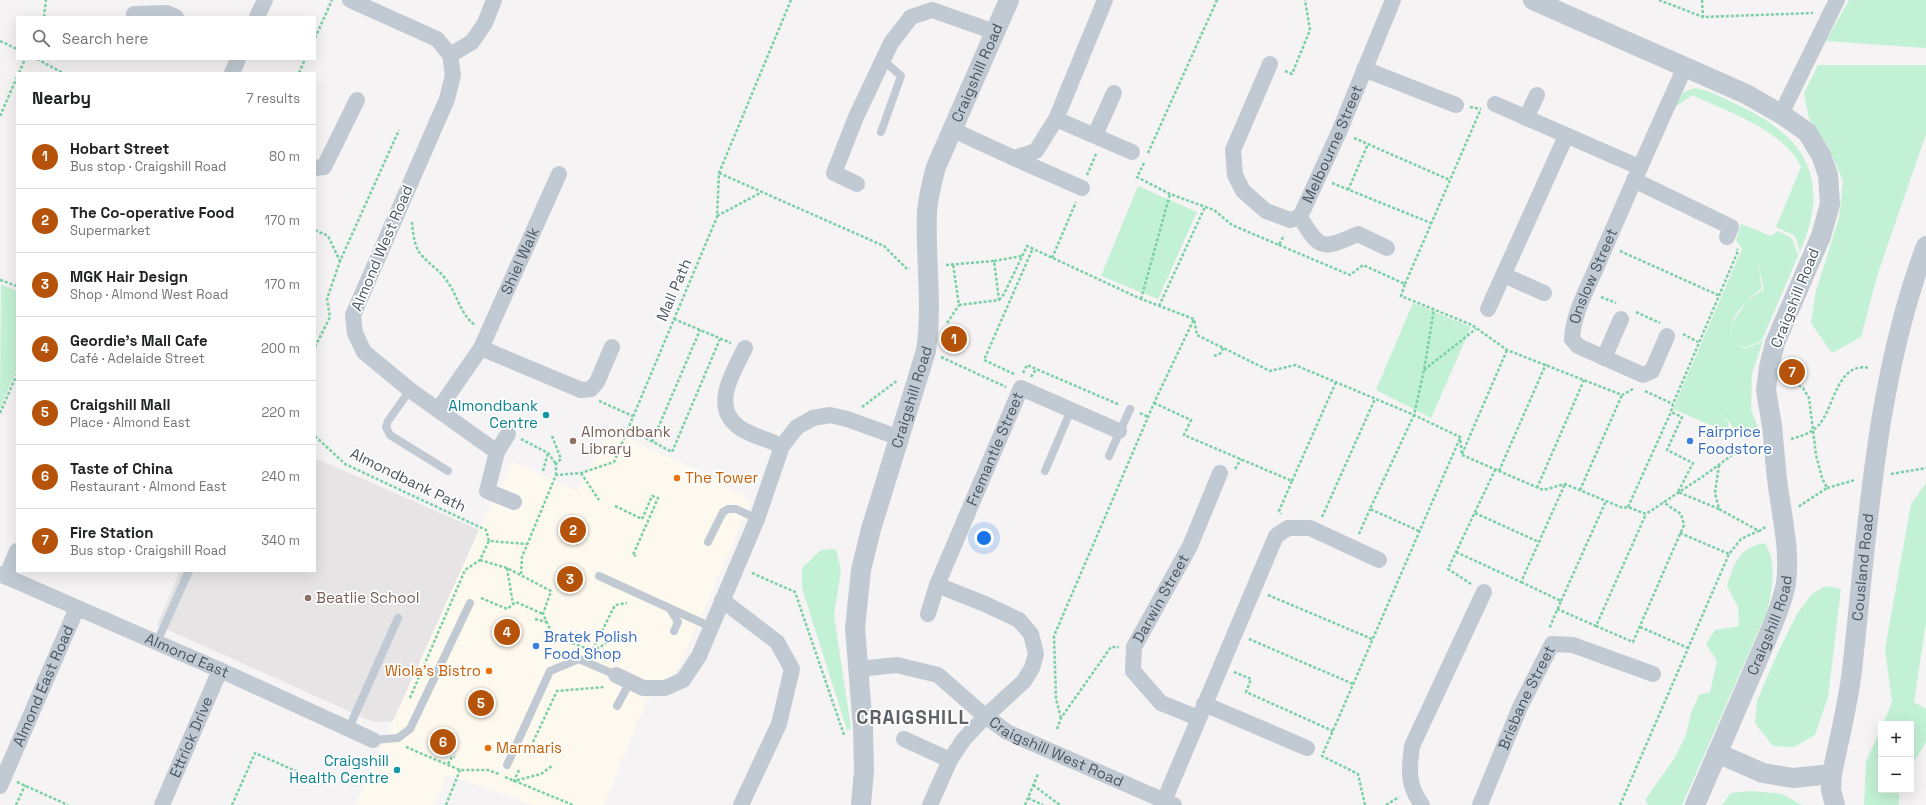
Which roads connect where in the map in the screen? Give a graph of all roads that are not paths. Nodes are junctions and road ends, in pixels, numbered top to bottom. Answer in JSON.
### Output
{"nodes":[{"id":1,"x":265,"y":0,"type":"edge"},
{"id":2,"x":350,"y":0,"type":"edge"},
{"id":3,"x":494,"y":0,"type":"edge"},
{"id":4,"x":1009,"y":0,"type":"edge"},
{"id":5,"x":1105,"y":0,"type":"edge"},
{"id":6,"x":1393,"y":0,"type":"edge"},
{"id":7,"x":1533,"y":0,"type":"edge"},
{"id":8,"x":1834,"y":6,"type":"edge"},
{"id":9,"x":134,"y":14,"type":"dead end"},
{"id":10,"x":174,"y":16,"type":"edge"},
{"id":11,"x":257,"y":16,"type":"edge"},
{"id":12,"x":995,"y":32,"type":"junction"},
{"id":13,"x":450,"y":55,"type":"junction"},
{"id":14,"x":238,"y":60,"type":"edge"},
{"id":15,"x":883,"y":60,"type":"junction"},
{"id":16,"x":1270,"y":64,"type":"road end"},
{"id":17,"x":1685,"y":67,"type":"junction"},
{"id":18,"x":1364,"y":69,"type":"junction"},
{"id":19,"x":232,"y":72,"type":"edge"},
{"id":20,"x":1114,"y":93,"type":"dead end"},
{"id":21,"x":1537,"y":95,"type":"dead end"},
{"id":22,"x":357,"y":100,"type":"dead end"},
{"id":23,"x":1456,"y":105,"type":"road end"},
{"id":24,"x":1488,"y":106,"type":"road end"},
{"id":25,"x":1781,"y":114,"type":"junction"},
{"id":26,"x":1526,"y":118,"type":"junction"},
{"id":27,"x":1056,"y":119,"type":"junction"},
{"id":28,"x":953,"y":130,"type":"junction"},
{"id":29,"x":881,"y":132,"type":"dead end"},
{"id":30,"x":1095,"y":135,"type":"junction"},
{"id":31,"x":1566,"y":136,"type":"junction"},
{"id":32,"x":1132,"y":152,"type":"dead end"},
{"id":33,"x":1014,"y":158,"type":"junction"},
{"id":34,"x":316,"y":168,"type":"edge"},
{"id":35,"x":559,"y":174,"type":"dead end"},
{"id":36,"x":1636,"y":174,"type":"junction"},
{"id":37,"x":857,"y":184,"type":"dead end"},
{"id":38,"x":1082,"y":188,"type":"dead end"},
{"id":39,"x":1295,"y":218,"type":"junction"},
{"id":40,"x":1727,"y":237,"type":"road end"},
{"id":41,"x":1926,"y":246,"type":"edge"},
{"id":42,"x":1387,"y":248,"type":"dead end"},
{"id":43,"x":1504,"y":275,"type":"junction"},
{"id":44,"x":1544,"y":293,"type":"dead end"},
{"id":45,"x":1488,"y":309,"type":"dead end"},
{"id":46,"x":1624,"y":312,"type":"road end"},
{"id":47,"x":1670,"y":331,"type":"road end"},
{"id":48,"x":484,"y":341,"type":"junction"},
{"id":49,"x":612,"y":347,"type":"dead end"},
{"id":50,"x":745,"y":348,"type":"road end"},
{"id":51,"x":1604,"y":358,"type":"junction"},
{"id":52,"x":410,"y":390,"type":"junction"},
{"id":53,"x":1130,"y":409,"type":"road end"},
{"id":54,"x":438,"y":410,"type":"junction"},
{"id":55,"x":1071,"y":410,"type":"junction"},
{"id":56,"x":1120,"y":430,"type":"junction"},
{"id":57,"x":508,"y":434,"type":"road end"},
{"id":58,"x":900,"y":438,"type":"junction"},
{"id":59,"x":782,"y":446,"type":"junction"},
{"id":60,"x":497,"y":452,"type":"junction"},
{"id":61,"x":1109,"y":456,"type":"dead end"},
{"id":62,"x":1045,"y":470,"type":"dead end"},
{"id":63,"x":448,"y":471,"type":"dead end"},
{"id":64,"x":1220,"y":473,"type":"dead end"},
{"id":65,"x":514,"y":502,"type":"dead end"},
{"id":66,"x":757,"y":519,"type":"junction"},
{"id":67,"x":708,"y":542,"type":"dead end"},
{"id":68,"x":16,"y":553,"type":"edge"},
{"id":69,"x":1379,"y":560,"type":"dead end"},
{"id":70,"x":188,"y":572,"type":"edge"},
{"id":71,"x":3,"y":575,"type":"edge"},
{"id":72,"x":599,"y":576,"type":"dead end"},
{"id":73,"x":936,"y":585,"type":"junction"},
{"id":74,"x":1484,"y":592,"type":"road end"},
{"id":75,"x":722,"y":600,"type":"junction"},
{"id":76,"x":470,"y":603,"type":"dead end"},
{"id":77,"x":77,"y":608,"type":"junction"},
{"id":78,"x":670,"y":609,"type":"junction"},
{"id":79,"x":928,"y":614,"type":"dead end"},
{"id":80,"x":398,"y":618,"type":"dead end"},
{"id":81,"x":711,"y":627,"type":"junction"},
{"id":82,"x":674,"y":631,"type":"dead end"},
{"id":83,"x":157,"y":642,"type":"junction"},
{"id":84,"x":858,"y":669,"type":"junction"},
{"id":85,"x":220,"y":670,"type":"junction"},
{"id":86,"x":622,"y":673,"type":"junction"},
{"id":87,"x":1653,"y":674,"type":"dead end"},
{"id":88,"x":617,"y":706,"type":"dead end"},
{"id":89,"x":1201,"y":711,"type":"junction"},
{"id":90,"x":986,"y":716,"type":"junction"},
{"id":91,"x":349,"y":728,"type":"junction"},
{"id":92,"x":904,"y":739,"type":"dead end"},
{"id":93,"x":374,"y":740,"type":"joint"},
{"id":94,"x":1307,"y":748,"type":"dead end"},
{"id":95,"x":1717,"y":753,"type":"junction"},
{"id":96,"x":950,"y":760,"type":"junction"},
{"id":97,"x":507,"y":765,"type":"dead end"},
{"id":98,"x":1832,"y":774,"type":"junction"},
{"id":99,"x":2,"y":781,"type":"edge"},
{"id":100,"x":1169,"y":803,"type":"edge"},
{"id":101,"x":162,"y":805,"type":"edge"},
{"id":102,"x":740,"y":805,"type":"edge"},
{"id":103,"x":861,"y":805,"type":"edge"},
{"id":104,"x":930,"y":805,"type":"edge"},
{"id":105,"x":1422,"y":805,"type":"edge"},
{"id":106,"x":1480,"y":805,"type":"edge"},
{"id":107,"x":1695,"y":805,"type":"edge"},
{"id":108,"x":1835,"y":805,"type":"edge"}],
"edges":[{"from":1,"to":11,"type":"street"},
{"from":2,"to":13,"type":"street"},
{"from":3,"to":13,"type":"street"},
{"from":4,"to":12,"type":"street","name":"Craigshill Road"},
{"from":5,"to":27,"type":"street"},
{"from":6,"to":18,"type":"street","name":"Melbourne Street"},
{"from":7,"to":17,"type":"street","name":"Craigshill Road"},
{"from":8,"to":25,"type":"street"},
{"from":9,"to":10,"type":"street"},
{"from":12,"to":15,"type":"street"},
{"from":12,"to":28,"type":"street","name":"Craigshill Road"},
{"from":13,"to":52,"type":"street","name":"Almond West Road"},
{"from":14,"to":19,"type":"street"},
{"from":15,"to":29,"type":"lane"},
{"from":15,"to":37,"type":"street"},
{"from":16,"to":39,"type":"street"},
{"from":17,"to":25,"type":"street","name":"Craigshill Road"},
{"from":17,"to":36,"type":"street","name":"Onslow Street"},
{"from":18,"to":23,"type":"street","name":"Melbourne Street"},
{"from":18,"to":39,"type":"street","name":"Melbourne Street"},
{"from":20,"to":30,"type":"street"},
{"from":21,"to":26,"type":"street"},
{"from":22,"to":34,"type":"street"},
{"from":24,"to":26,"type":"street"},
{"from":25,"to":95,"type":"street","name":"Craigshill Road","bridge":true},
{"from":26,"to":31,"type":"street"},
{"from":27,"to":30,"type":"street"},
{"from":27,"to":33,"type":"street"},
{"from":28,"to":33,"type":"street"},
{"from":28,"to":58,"type":"street","name":"Craigshill Road"},
{"from":30,"to":32,"type":"street"},
{"from":31,"to":36,"type":"street"},
{"from":31,"to":43,"type":"street"},
{"from":33,"to":38,"type":"street"},
{"from":35,"to":48,"type":"street","name":"Shiel Walk"},
{"from":36,"to":40,"type":"street"},
{"from":36,"to":51,"type":"street","name":"Onslow Street"},
{"from":39,"to":42,"type":"street","name":"Melbourne Street"},
{"from":41,"to":98,"type":"street","name":"Cousland Road"},
{"from":43,"to":44,"type":"street"},
{"from":43,"to":45,"type":"street"},
{"from":46,"to":51,"type":"street"},
{"from":47,"to":51,"type":"street","name":"Onslow Street"},
{"from":48,"to":49,"type":"street"},
{"from":48,"to":54,"type":"street","name":"Shiel Walk"},
{"from":50,"to":59,"type":"street"},
{"from":52,"to":54,"type":"street","name":"Almond West Road"},
{"from":52,"to":63,"type":"lane"},
{"from":53,"to":56,"type":"lane"},
{"from":54,"to":60,"type":"street","name":"Almond West Road"},
{"from":55,"to":56,"type":"street","name":"Fremantle Street"},
{"from":55,"to":62,"type":"lane"},
{"from":55,"to":73,"type":"street","name":"Fremantle Street"},
{"from":56,"to":61,"type":"lane"},
{"from":57,"to":60,"type":"street"},
{"from":58,"to":59,"type":"street"},
{"from":58,"to":84,"type":"street","name":"Craigshill Road"},
{"from":59,"to":66,"type":"street"},
{"from":60,"to":65,"type":"street"},
{"from":64,"to":89,"type":"street","name":"Darwin Street"},
{"from":66,"to":67,"type":"lane"},
{"from":66,"to":75,"type":"street"},
{"from":68,"to":71,"type":"street"},
{"from":69,"to":89,"type":"street"},
{"from":70,"to":83,"type":"lane"},
{"from":71,"to":77,"type":"street","name":"Almond East"},
{"from":72,"to":78,"type":"lane"},
{"from":73,"to":79,"type":"street","name":"Fremantle Street"},
{"from":73,"to":90,"type":"street"},
{"from":74,"to":105,"type":"street"},
{"from":75,"to":81,"type":"street"},
{"from":75,"to":102,"type":"street"},
{"from":76,"to":93,"type":"lane"},
{"from":77,"to":83,"type":"street","name":"Almond East"},
{"from":77,"to":99,"type":"street","name":"Almond East Road"},
{"from":78,"to":81,"type":"lane"},
{"from":78,"to":82,"type":"lane"},
{"from":80,"to":91,"type":"lane"},
{"from":81,"to":86,"type":"street"},
{"from":83,"to":85,"type":"street","name":"Almond East"},
{"from":84,"to":90,"type":"street","name":"Craigshill West Road"},
{"from":84,"to":103,"type":"street","name":"Craigshill Road"},
{"from":85,"to":91,"type":"street","name":"Almond East"},
{"from":85,"to":101,"type":"street","name":"Ettrick Drive"},
{"from":86,"to":88,"type":"lane"},
{"from":86,"to":97,"type":"lane"},
{"from":87,"to":106,"type":"street","name":"Brisbane Street"},
{"from":89,"to":94,"type":"street","name":"Darwin Street"},
{"from":89,"to":100,"type":"street"},
{"from":90,"to":96,"type":"street"},
{"from":90,"to":100,"type":"street","name":"Craigshill West Road"},
{"from":91,"to":93,"type":"street","name":"Almond East"},
{"from":92,"to":96,"type":"street"},
{"from":95,"to":98,"type":"street"},
{"from":95,"to":107,"type":"street","name":"Craigshill Road"},
{"from":96,"to":104,"type":"street"},
{"from":98,"to":108,"type":"street","name":"Cousland Road"}]}
